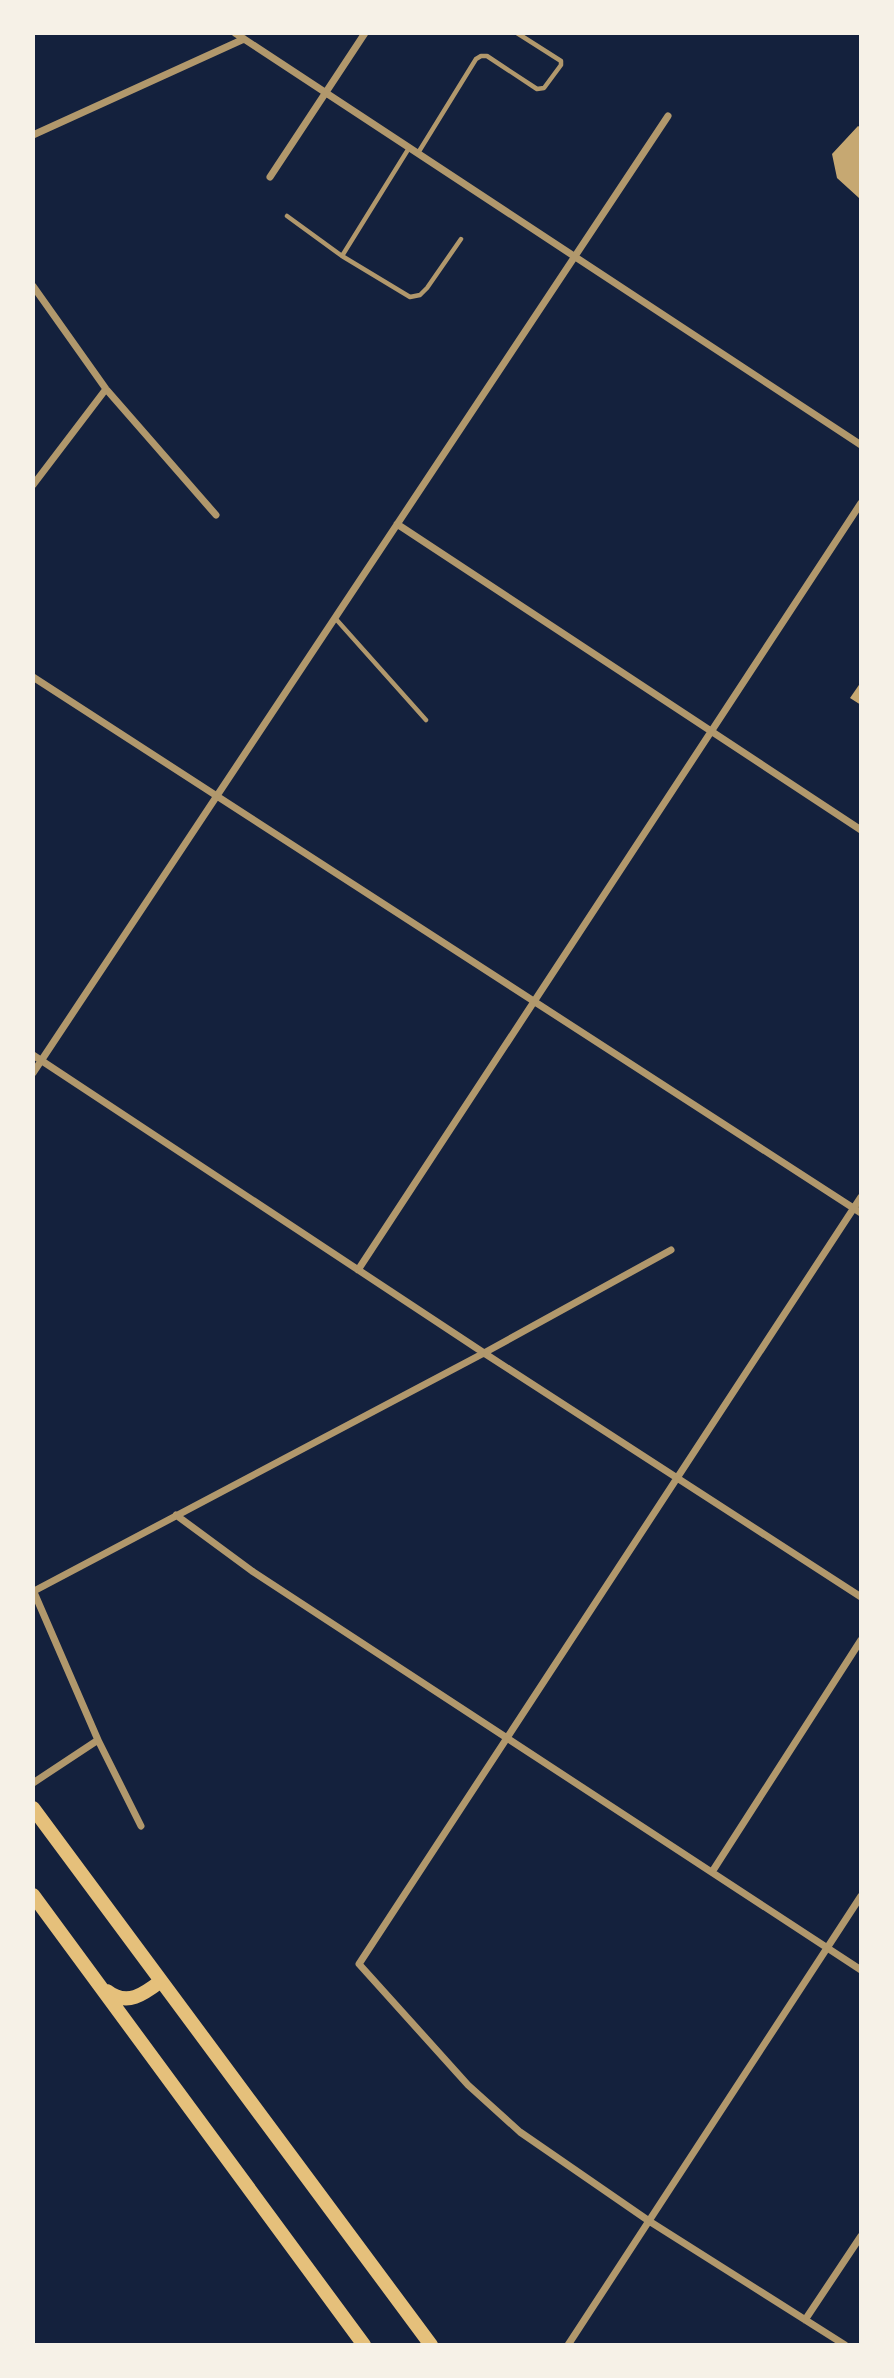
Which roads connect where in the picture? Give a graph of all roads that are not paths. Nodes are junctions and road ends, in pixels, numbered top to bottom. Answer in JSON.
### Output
{"nodes":[{"id":1,"x":235,"y":33,"type":"edge"},
{"id":2,"x":365,"y":33,"type":"edge"},
{"id":3,"x":517,"y":33,"type":"edge"},
{"id":4,"x":244,"y":39,"type":"junction"},
{"id":5,"x":326,"y":93,"type":"junction"},
{"id":6,"x":668,"y":116,"type":"dead end"},
{"id":7,"x":33,"y":135,"type":"edge"},
{"id":8,"x":409,"y":148,"type":"junction"},
{"id":9,"x":418,"y":154,"type":"junction"},
{"id":10,"x":270,"y":177,"type":"dead end"},
{"id":11,"x":287,"y":216,"type":"dead end"},
{"id":12,"x":461,"y":239,"type":"dead end"},
{"id":13,"x":342,"y":256,"type":"junction"},
{"id":14,"x":574,"y":257,"type":"junction"},
{"id":15,"x":33,"y":286,"type":"edge"},
{"id":16,"x":106,"y":389,"type":"junction"},
{"id":17,"x":861,"y":445,"type":"edge"},
{"id":18,"x":33,"y":485,"type":"edge"},
{"id":19,"x":861,"y":503,"type":"edge"},
{"id":20,"x":216,"y":515,"type":"dead end"},
{"id":21,"x":397,"y":524,"type":"junction"},
{"id":22,"x":335,"y":618,"type":"junction"},
{"id":23,"x":33,"y":677,"type":"edge"},
{"id":24,"x":426,"y":720,"type":"dead end"},
{"id":25,"x":711,"y":732,"type":"junction"},
{"id":26,"x":217,"y":796,"type":"junction"},
{"id":27,"x":861,"y":830,"type":"edge"},
{"id":28,"x":534,"y":1002,"type":"junction"},
{"id":29,"x":33,"y":1055,"type":"edge"},
{"id":30,"x":42,"y":1061,"type":"junction"},
{"id":31,"x":33,"y":1073,"type":"edge"},
{"id":32,"x":861,"y":1197,"type":"edge"},
{"id":33,"x":853,"y":1208,"type":"junction"},
{"id":34,"x":861,"y":1213,"type":"edge"},
{"id":35,"x":671,"y":1250,"type":"dead end"},
{"id":36,"x":358,"y":1270,"type":"junction"},
{"id":37,"x":484,"y":1353,"type":"junction"},
{"id":38,"x":677,"y":1478,"type":"junction"},
{"id":39,"x":176,"y":1515,"type":"junction"},
{"id":40,"x":34,"y":1590,"type":"edge"},
{"id":41,"x":861,"y":1597,"type":"edge"},
{"id":42,"x":861,"y":1640,"type":"edge"},
{"id":43,"x":506,"y":1738,"type":"junction"},
{"id":44,"x":98,"y":1740,"type":"junction"},
{"id":45,"x":33,"y":1783,"type":"edge"},
{"id":46,"x":33,"y":1808,"type":"edge"},
{"id":47,"x":141,"y":1826,"type":"dead end"},
{"id":48,"x":712,"y":1872,"type":"junction"},
{"id":49,"x":33,"y":1895,"type":"edge"},
{"id":50,"x":861,"y":1896,"type":"edge"},
{"id":51,"x":827,"y":1948,"type":"junction"},
{"id":52,"x":861,"y":1970,"type":"edge"},
{"id":53,"x":162,"y":1981,"type":"junction"},
{"id":54,"x":100,"y":1986,"type":"junction"},
{"id":55,"x":649,"y":2221,"type":"junction"},
{"id":56,"x":861,"y":2236,"type":"edge"},
{"id":57,"x":805,"y":2320,"type":"junction"},
{"id":58,"x":364,"y":2345,"type":"edge"},
{"id":59,"x":431,"y":2345,"type":"edge"},
{"id":60,"x":568,"y":2345,"type":"edge"},
{"id":61,"x":845,"y":2345,"type":"edge"}],
"edges":[{"from":1,"to":4,"type":"street"},
{"from":2,"to":5,"type":"street"},
{"from":3,"to":9,"type":"lane"},
{"from":4,"to":5,"type":"street"},
{"from":4,"to":7,"type":"street"},
{"from":5,"to":8,"type":"street"},
{"from":5,"to":10,"type":"street"},
{"from":6,"to":14,"type":"street"},
{"from":8,"to":9,"type":"street"},
{"from":8,"to":13,"type":"lane"},
{"from":9,"to":14,"type":"street"},
{"from":11,"to":13,"type":"lane"},
{"from":12,"to":13,"type":"lane"},
{"from":14,"to":17,"type":"street"},
{"from":14,"to":21,"type":"street"},
{"from":15,"to":16,"type":"street"},
{"from":16,"to":18,"type":"street"},
{"from":16,"to":20,"type":"street"},
{"from":19,"to":25,"type":"street"},
{"from":21,"to":22,"type":"street"},
{"from":21,"to":25,"type":"street"},
{"from":22,"to":24,"type":"lane"},
{"from":22,"to":26,"type":"street"},
{"from":23,"to":26,"type":"street"},
{"from":25,"to":27,"type":"street"},
{"from":25,"to":28,"type":"street"},
{"from":26,"to":28,"type":"street"},
{"from":26,"to":30,"type":"street"},
{"from":28,"to":33,"type":"street"},
{"from":28,"to":36,"type":"street"},
{"from":29,"to":30,"type":"street"},
{"from":30,"to":31,"type":"street"},
{"from":30,"to":36,"type":"street"},
{"from":32,"to":33,"type":"street"},
{"from":33,"to":34,"type":"street"},
{"from":33,"to":38,"type":"street"},
{"from":35,"to":37,"type":"street"},
{"from":36,"to":37,"type":"street"},
{"from":37,"to":38,"type":"street"},
{"from":37,"to":39,"type":"street"},
{"from":38,"to":41,"type":"street"},
{"from":38,"to":43,"type":"street"},
{"from":39,"to":40,"type":"street"},
{"from":39,"to":43,"type":"street"},
{"from":40,"to":44,"type":"street"},
{"from":42,"to":48,"type":"street"},
{"from":43,"to":48,"type":"street"},
{"from":43,"to":55,"type":"street"},
{"from":44,"to":45,"type":"street"},
{"from":44,"to":47,"type":"street"},
{"from":46,"to":53,"type":"highway"},
{"from":48,"to":51,"type":"street"},
{"from":49,"to":54,"type":"highway"},
{"from":50,"to":51,"type":"street"},
{"from":51,"to":52,"type":"street"},
{"from":51,"to":55,"type":"street"},
{"from":53,"to":54,"type":"highway"},
{"from":53,"to":59,"type":"highway"},
{"from":54,"to":58,"type":"highway"},
{"from":55,"to":57,"type":"street"},
{"from":55,"to":60,"type":"street"},
{"from":56,"to":57,"type":"street"},
{"from":57,"to":61,"type":"street"}]}
